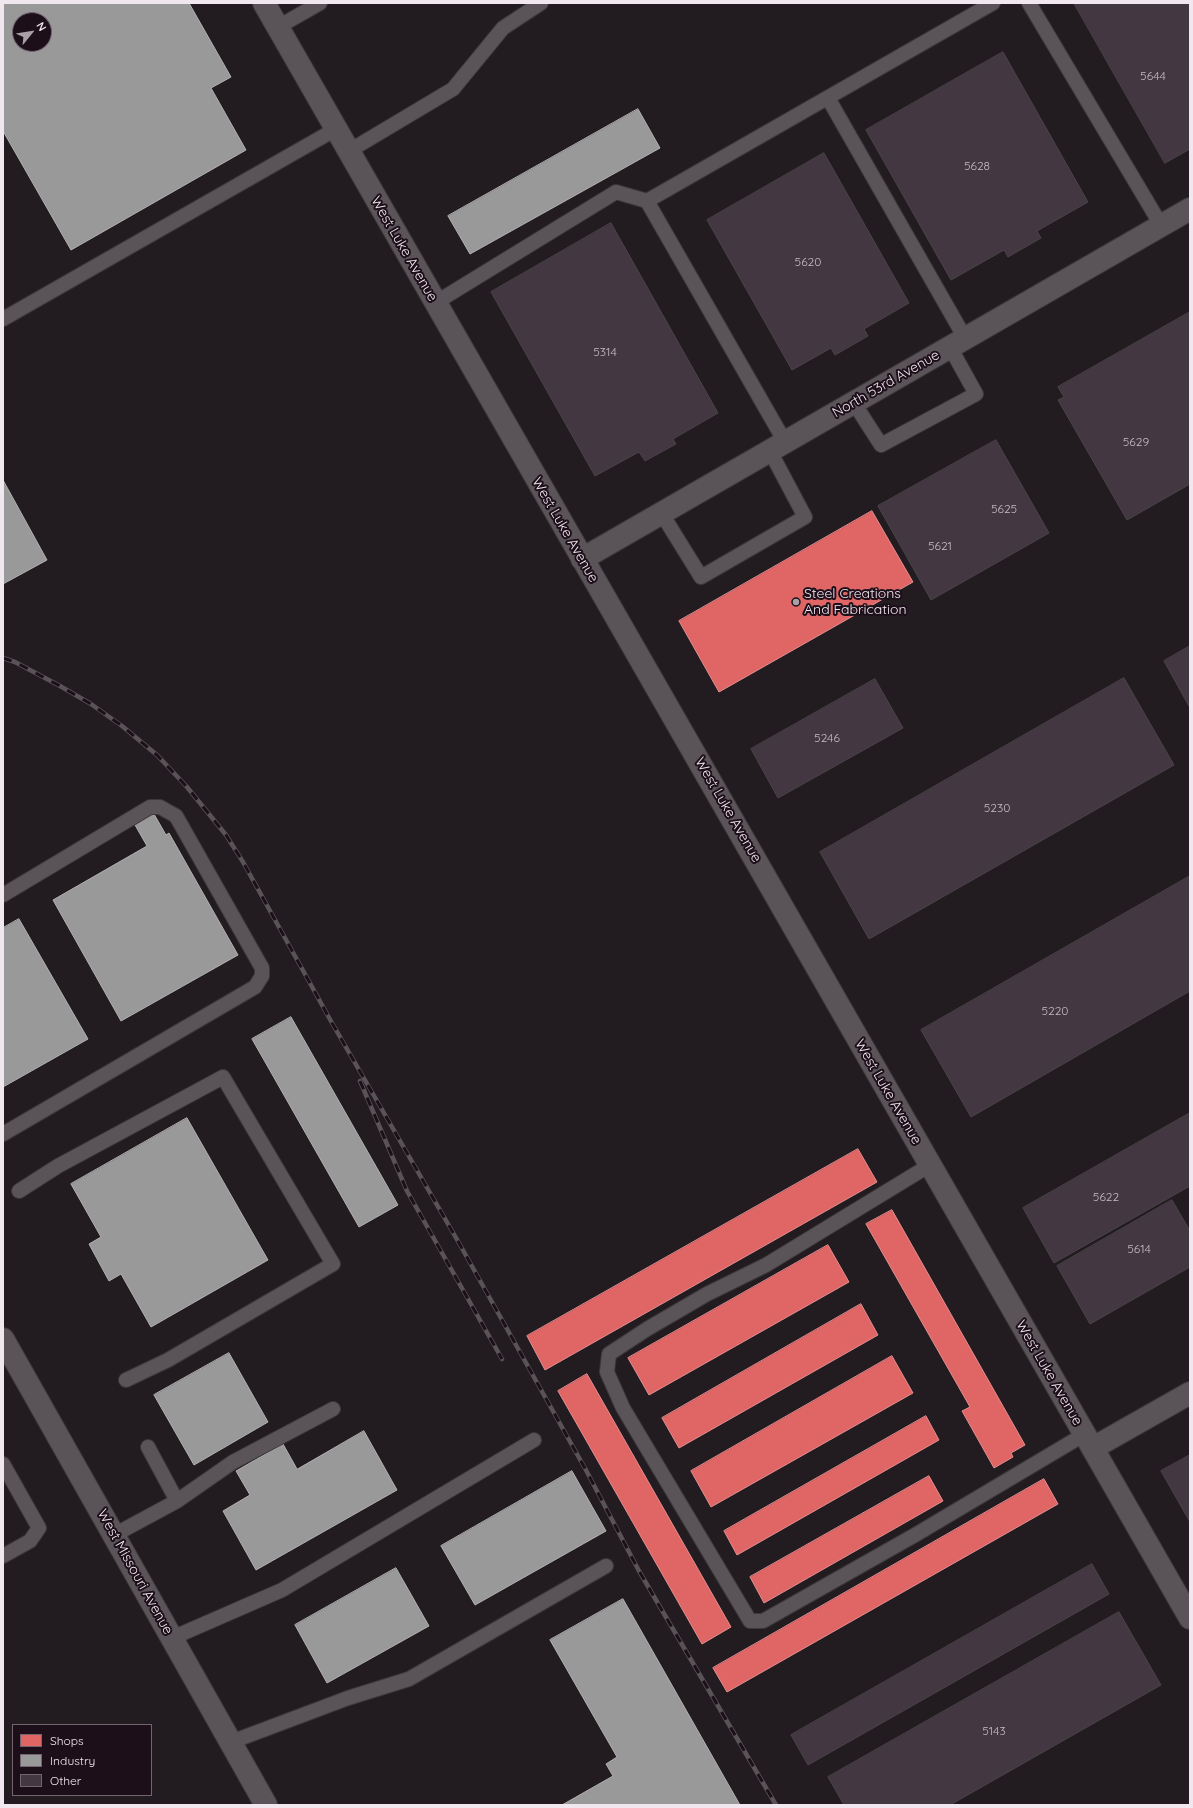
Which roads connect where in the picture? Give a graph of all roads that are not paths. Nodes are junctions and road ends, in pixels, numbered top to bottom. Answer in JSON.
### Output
{"nodes":[{"id":1,"x":264,"y":3,"type":"edge"},
{"id":2,"x":320,"y":3,"type":"edge"},
{"id":3,"x":541,"y":3,"type":"edge"},
{"id":4,"x":993,"y":3,"type":"edge"},
{"id":5,"x":1029,"y":3,"type":"edge"},
{"id":6,"x":278,"y":27,"type":"junction"},
{"id":7,"x":828,"y":98,"type":"junction"},
{"id":8,"x":336,"y":129,"type":"junction"},
{"id":9,"x":349,"y":151,"type":"junction"},
{"id":10,"x":647,"y":202,"type":"junction"},
{"id":11,"x":1190,"y":209,"type":"edge"},
{"id":12,"x":1161,"y":225,"type":"junction"},
{"id":13,"x":435,"y":303,"type":"junction"},
{"id":14,"x":3,"y":319,"type":"edge"},
{"id":15,"x":958,"y":343,"type":"junction"},
{"id":16,"x":854,"y":403,"type":"junction"},
{"id":17,"x":778,"y":447,"type":"junction"},
{"id":18,"x":662,"y":514,"type":"junction"},
{"id":19,"x":582,"y":559,"type":"junction"},
{"id":20,"x":3,"y":895,"type":"edge"},
{"id":21,"x":3,"y":1134,"type":"edge"},
{"id":22,"x":930,"y":1165,"type":"junction"},
{"id":23,"x":19,"y":1191,"type":"dead end"},
{"id":24,"x":3,"y":1339,"type":"edge"},
{"id":25,"x":126,"y":1380,"type":"dead end"},
{"id":26,"x":1190,"y":1393,"type":"edge"},
{"id":27,"x":333,"y":1410,"type":"dead end"},
{"id":28,"x":534,"y":1440,"type":"dead end"},
{"id":29,"x":1089,"y":1441,"type":"junction"},
{"id":30,"x":148,"y":1448,"type":"dead end"},
{"id":31,"x":3,"y":1464,"type":"edge"},
{"id":32,"x":177,"y":1501,"type":"junction"},
{"id":33,"x":114,"y":1535,"type":"junction"},
{"id":34,"x":3,"y":1556,"type":"edge"},
{"id":35,"x":606,"y":1566,"type":"dead end"},
{"id":36,"x":1190,"y":1618,"type":"edge"},
{"id":37,"x":172,"y":1638,"type":"junction"},
{"id":38,"x":231,"y":1742,"type":"junction"},
{"id":39,"x":266,"y":1805,"type":"edge"}],
"edges":[{"from":1,"to":6,"type":"street","name":"West Luke Avenue"},
{"from":2,"to":6,"type":"lane"},
{"from":3,"to":9,"type":"lane"},
{"from":4,"to":7,"type":"lane"},
{"from":5,"to":12,"type":"lane"},
{"from":6,"to":8,"type":"street","name":"West Luke Avenue"},
{"from":7,"to":10,"type":"lane"},
{"from":7,"to":15,"type":"lane"},
{"from":8,"to":9,"type":"street","name":"West Luke Avenue"},
{"from":8,"to":14,"type":"lane"},
{"from":9,"to":13,"type":"street","name":"West Luke Avenue"},
{"from":10,"to":13,"type":"lane"},
{"from":10,"to":17,"type":"lane"},
{"from":11,"to":12,"type":"street","name":"North 53rd Avenue"},
{"from":12,"to":15,"type":"street","name":"North 53rd Avenue"},
{"from":13,"to":19,"type":"street","name":"West Luke Avenue"},
{"from":15,"to":16,"type":"street","name":"North 53rd Avenue"},
{"from":15,"to":16,"type":"lane"},
{"from":16,"to":17,"type":"street","name":"North 53rd Avenue"},
{"from":17,"to":18,"type":"street","name":"North 53rd Avenue"},
{"from":17,"to":18,"type":"lane"},
{"from":18,"to":19,"type":"street","name":"North 53rd Avenue"},
{"from":19,"to":22,"type":"street","name":"West Luke Avenue"},
{"from":20,"to":21,"type":"lane"},
{"from":22,"to":29,"type":"street","name":"West Luke Avenue"},
{"from":22,"to":29,"type":"lane"},
{"from":23,"to":25,"type":"lane"},
{"from":24,"to":33,"type":"street","name":"West Missouri Avenue"},
{"from":26,"to":29,"type":"street"},
{"from":27,"to":32,"type":"lane"},
{"from":28,"to":37,"type":"lane"},
{"from":29,"to":36,"type":"street","name":"West Luke Avenue"},
{"from":30,"to":32,"type":"lane"},
{"from":31,"to":34,"type":"lane"},
{"from":32,"to":33,"type":"lane"},
{"from":33,"to":37,"type":"street","name":"West Missouri Avenue"},
{"from":35,"to":38,"type":"lane"},
{"from":37,"to":38,"type":"street","name":"West Missouri Avenue"},
{"from":38,"to":39,"type":"street","name":"West Missouri Avenue"}]}
